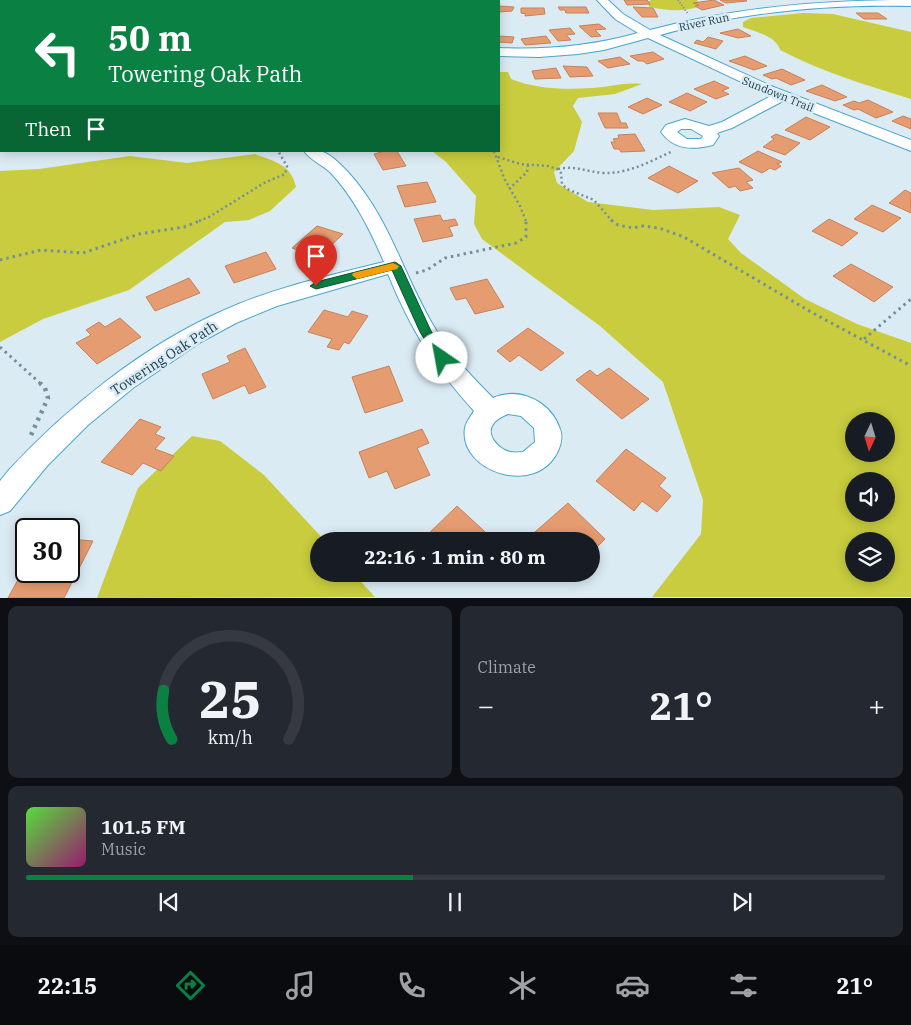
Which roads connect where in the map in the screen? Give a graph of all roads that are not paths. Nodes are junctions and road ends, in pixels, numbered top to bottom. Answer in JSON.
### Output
{"nodes":[{"id":1,"x":602,"y":0,"type":"edge"},
{"id":2,"x":911,"y":3,"type":"edge"},
{"id":3,"x":650,"y":34,"type":"junction"},
{"id":4,"x":500,"y":52,"type":"edge"},
{"id":5,"x":781,"y":96,"type":"junction"},
{"id":6,"x":684,"y":143,"type":"road end"},
{"id":7,"x":911,"y":146,"type":"edge"},
{"id":8,"x":314,"y":152,"type":"edge"},
{"id":9,"x":398,"y":271,"type":"junction"},
{"id":10,"x":489,"y":410,"type":"dead end"},
{"id":11,"x":0,"y":502,"type":"edge"}],
"edges":[{"from":1,"to":3,"type":"street","name":"Sundown Trail"},
{"from":2,"to":3,"type":"street","name":"River Run"},
{"from":3,"to":4,"type":"street","name":"River Run"},
{"from":3,"to":5,"type":"street","name":"Sundown Trail"},
{"from":5,"to":6,"type":"street"},
{"from":5,"to":7,"type":"street","name":"Sundown Trail"},
{"from":8,"to":9,"type":"street"},
{"from":9,"to":10,"type":"street"},
{"from":9,"to":11,"type":"street","name":"Towering Oak Path"}]}
